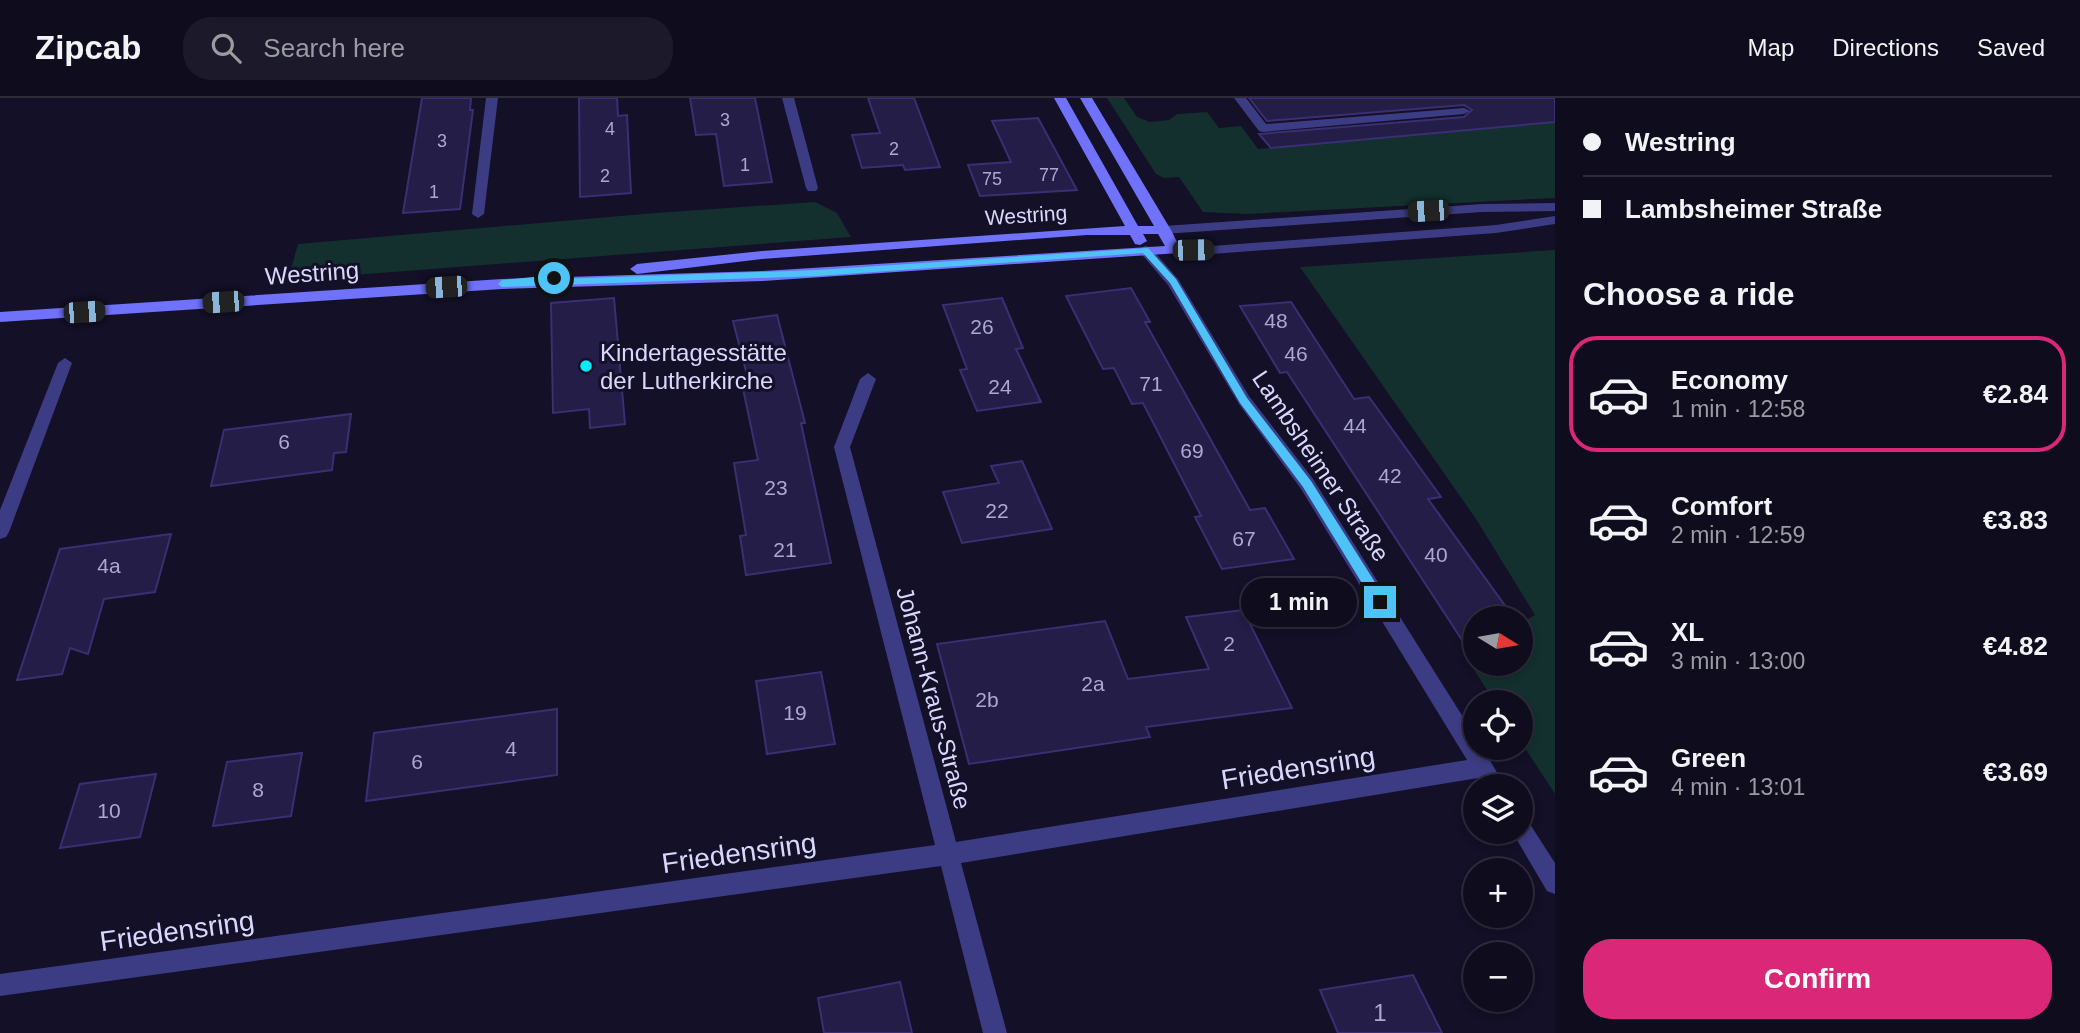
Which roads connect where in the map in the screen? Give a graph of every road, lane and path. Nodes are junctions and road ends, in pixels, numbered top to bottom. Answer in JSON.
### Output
{"nodes":[{"id":1,"x":492,"y":98,"type":"edge"},
{"id":2,"x":788,"y":98,"type":"edge"},
{"id":3,"x":1060,"y":98,"type":"edge"},
{"id":4,"x":1086,"y":98,"type":"edge"},
{"id":5,"x":1240,"y":98,"type":"edge"},
{"id":6,"x":1451,"y":98,"type":"edge"},
{"id":7,"x":812,"y":188,"type":"dead end"},
{"id":8,"x":1555,"y":207,"type":"edge"},
{"id":9,"x":478,"y":214,"type":"dead end"},
{"id":10,"x":1555,"y":220,"type":"edge"},
{"id":11,"x":1164,"y":230,"type":"junction"},
{"id":12,"x":1135,"y":232,"type":"junction"},
{"id":13,"x":1145,"y":250,"type":"junction"},
{"id":14,"x":1174,"y":250,"type":"junction"},
{"id":15,"x":1173,"y":282,"type":"junction"},
{"id":16,"x":502,"y":284,"type":"junction"},
{"id":17,"x":0,"y":317,"type":"edge"},
{"id":18,"x":65,"y":363,"type":"dead end"},
{"id":19,"x":868,"y":379,"type":"dead end"},
{"id":20,"x":0,"y":532,"type":"edge"},
{"id":21,"x":1487,"y":774,"type":"edge"},
{"id":22,"x":1463,"y":781,"type":"edge"},
{"id":23,"x":1531,"y":844,"type":"edge"},
{"id":24,"x":950,"y":854,"type":"junction"},
{"id":25,"x":1555,"y":883,"type":"edge"},
{"id":26,"x":0,"y":985,"type":"edge"},
{"id":27,"x":995,"y":1033,"type":"edge"}],
"edges":[{"from":1,"to":9,"type":"street"},
{"from":2,"to":7,"type":"street"},
{"from":3,"to":12,"type":"main road","name":"Lambsheimer Straße"},
{"from":4,"to":11,"type":"main road"},
{"from":5,"to":6,"type":"street"},
{"from":8,"to":11,"type":"street","name":"Westring"},
{"from":10,"to":14,"type":"street","name":"Westring"},
{"from":11,"to":12,"type":"main road","name":"Westring"},
{"from":11,"to":14,"type":"main road"},
{"from":12,"to":13,"type":"main road","name":"Lambsheimer Straße"},
{"from":12,"to":16,"type":"main road","name":"Westring"},
{"from":13,"to":14,"type":"main road","name":"Westring"},
{"from":13,"to":15,"type":"street","name":"Lambsheimer Straße"},
{"from":13,"to":16,"type":"main road","name":"Westring"},
{"from":14,"to":15,"type":"street"},
{"from":15,"to":21,"type":"street","name":"Lambsheimer Straße"},
{"from":16,"to":17,"type":"main road","name":"Westring"},
{"from":18,"to":20,"type":"street"},
{"from":19,"to":24,"type":"street","name":"Johann-Kraus-Straße"},
{"from":22,"to":24,"type":"street","name":"Friedensring"},
{"from":23,"to":25,"type":"street"},
{"from":24,"to":26,"type":"street","name":"Friedensring"},
{"from":24,"to":27,"type":"street","name":"Johann-Kraus-Straße"}]}
